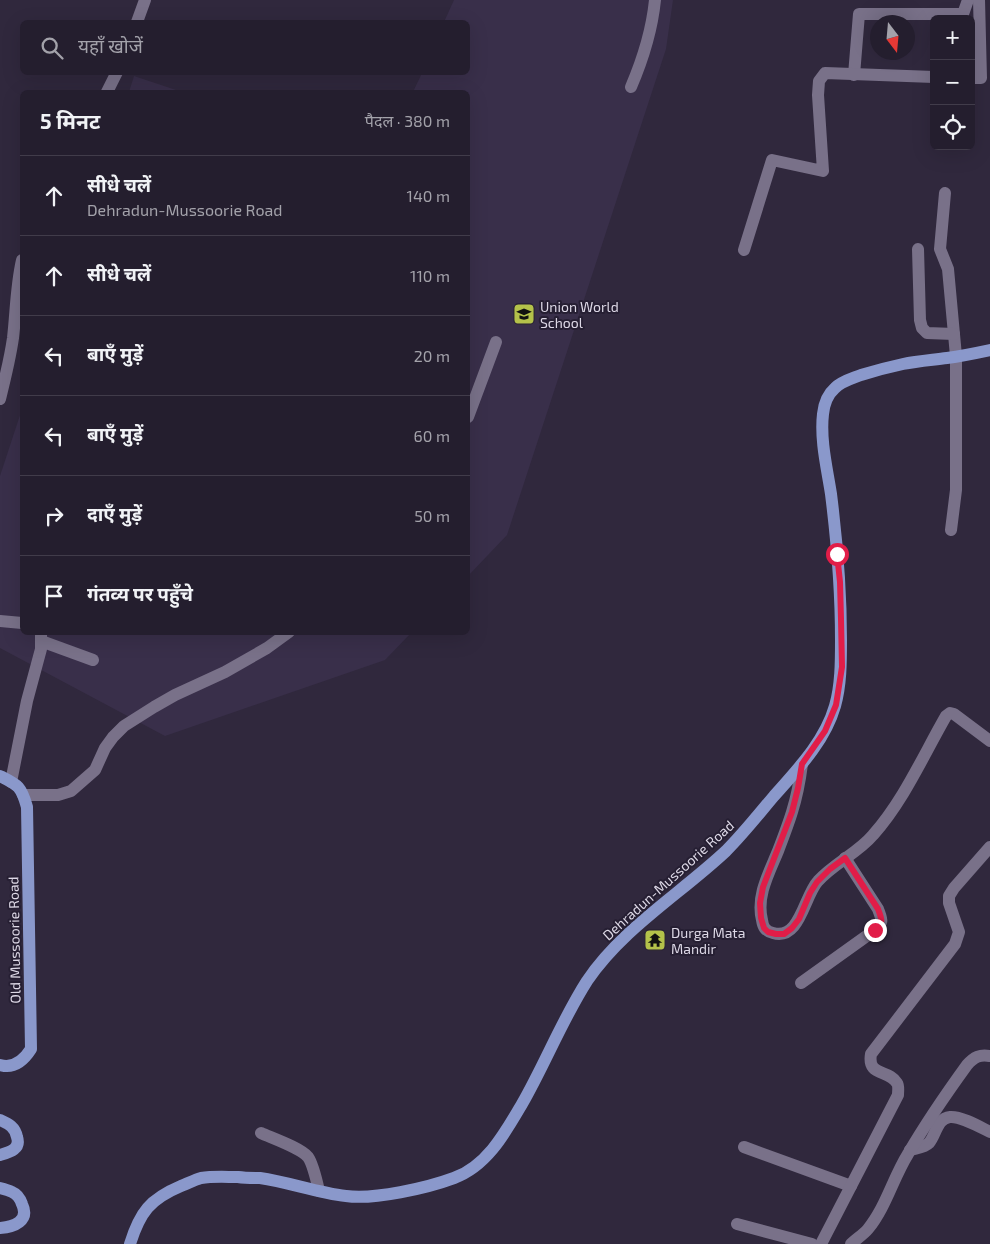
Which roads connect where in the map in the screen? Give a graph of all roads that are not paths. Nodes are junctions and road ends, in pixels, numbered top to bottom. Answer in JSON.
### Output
{"nodes":[{"id":1,"x":146,"y":0,"type":"edge"},
{"id":2,"x":655,"y":0,"type":"edge"},
{"id":3,"x":968,"y":0,"type":"edge"},
{"id":4,"x":979,"y":0,"type":"edge"},
{"id":5,"x":139,"y":20,"type":"edge"},
{"id":6,"x":116,"y":75,"type":"edge"},
{"id":7,"x":854,"y":75,"type":"junction"},
{"id":8,"x":930,"y":77,"type":"edge"},
{"id":9,"x":975,"y":78,"type":"edge"},
{"id":10,"x":631,"y":86,"type":"dead end"},
{"id":11,"x":108,"y":90,"type":"edge"},
{"id":12,"x":945,"y":193,"type":"dead end"},
{"id":13,"x":918,"y":249,"type":"dead end"},
{"id":14,"x":744,"y":250,"type":"dead end"},
{"id":15,"x":20,"y":271,"type":"edge"},
{"id":16,"x":954,"y":334,"type":"junction"},
{"id":17,"x":496,"y":342,"type":"dead end"},
{"id":18,"x":990,"y":350,"type":"edge"},
{"id":19,"x":956,"y":356,"type":"junction"},
{"id":20,"x":0,"y":399,"type":"edge"},
{"id":21,"x":470,"y":412,"type":"edge"},
{"id":22,"x":951,"y":530,"type":"dead end"},
{"id":23,"x":0,"y":621,"type":"edge"},
{"id":24,"x":20,"y":623,"type":"edge"},
{"id":25,"x":285,"y":635,"type":"edge"},
{"id":26,"x":41,"y":637,"type":"edge"},
{"id":27,"x":93,"y":660,"type":"dead end"},
{"id":28,"x":990,"y":740,"type":"edge"},
{"id":29,"x":802,"y":764,"type":"junction"},
{"id":30,"x":6,"y":779,"type":"edge"},
{"id":31,"x":23,"y":796,"type":"junction"},
{"id":32,"x":990,"y":847,"type":"edge"},
{"id":33,"x":845,"y":858,"type":"junction"},
{"id":34,"x":801,"y":983,"type":"dead end"},
{"id":35,"x":990,"y":1056,"type":"edge"},
{"id":36,"x":0,"y":1065,"type":"edge"},
{"id":37,"x":0,"y":1120,"type":"edge"},
{"id":38,"x":990,"y":1132,"type":"edge"},
{"id":39,"x":261,"y":1133,"type":"dead end"},
{"id":40,"x":744,"y":1147,"type":"dead end"},
{"id":41,"x":910,"y":1150,"type":"junction"},
{"id":42,"x":0,"y":1155,"type":"edge"},
{"id":43,"x":851,"y":1186,"type":"junction"},
{"id":44,"x":0,"y":1188,"type":"edge"},
{"id":45,"x":319,"y":1192,"type":"junction"},
{"id":46,"x":737,"y":1224,"type":"dead end"},
{"id":47,"x":0,"y":1228,"type":"edge"},
{"id":48,"x":130,"y":1244,"type":"edge"},
{"id":49,"x":812,"y":1244,"type":"edge"},
{"id":50,"x":821,"y":1244,"type":"edge"},
{"id":51,"x":851,"y":1244,"type":"edge"}],
"edges":[{"from":1,"to":5,"type":"street"},
{"from":2,"to":10,"type":"street"},
{"from":3,"to":7,"type":"street"},
{"from":4,"to":9,"type":"street"},
{"from":6,"to":11,"type":"street"},
{"from":7,"to":8,"type":"street"},
{"from":7,"to":14,"type":"street"},
{"from":12,"to":16,"type":"street"},
{"from":13,"to":16,"type":"street"},
{"from":15,"to":20,"type":"street"},
{"from":16,"to":19,"type":"street"},
{"from":17,"to":21,"type":"street"},
{"from":18,"to":19,"type":"main road","name":"Dehradun-Mussoorie Road"},
{"from":19,"to":22,"type":"street"},
{"from":19,"to":29,"type":"main road","name":"Dehradun-Mussoorie Road"},
{"from":23,"to":24,"type":"street"},
{"from":25,"to":31,"type":"street"},
{"from":26,"to":27,"type":"street"},
{"from":26,"to":30,"type":"street"},
{"from":28,"to":33,"type":"street"},
{"from":29,"to":33,"type":"street"},
{"from":29,"to":45,"type":"main road","name":"Dehradun-Mussoorie Road"},
{"from":30,"to":31,"type":"main road"},
{"from":31,"to":36,"type":"main road","name":"Old Mussoorie Road"},
{"from":32,"to":43,"type":"street"},
{"from":33,"to":34,"type":"street"},
{"from":35,"to":41,"type":"street"},
{"from":37,"to":42,"type":"main road"},
{"from":38,"to":41,"type":"street"},
{"from":39,"to":45,"type":"street"},
{"from":40,"to":43,"type":"street"},
{"from":41,"to":51,"type":"street"},
{"from":43,"to":50,"type":"street"},
{"from":44,"to":47,"type":"main road"},
{"from":45,"to":48,"type":"main road","name":"Dehradun-Mussoorie Road"},
{"from":46,"to":49,"type":"street"}]}
